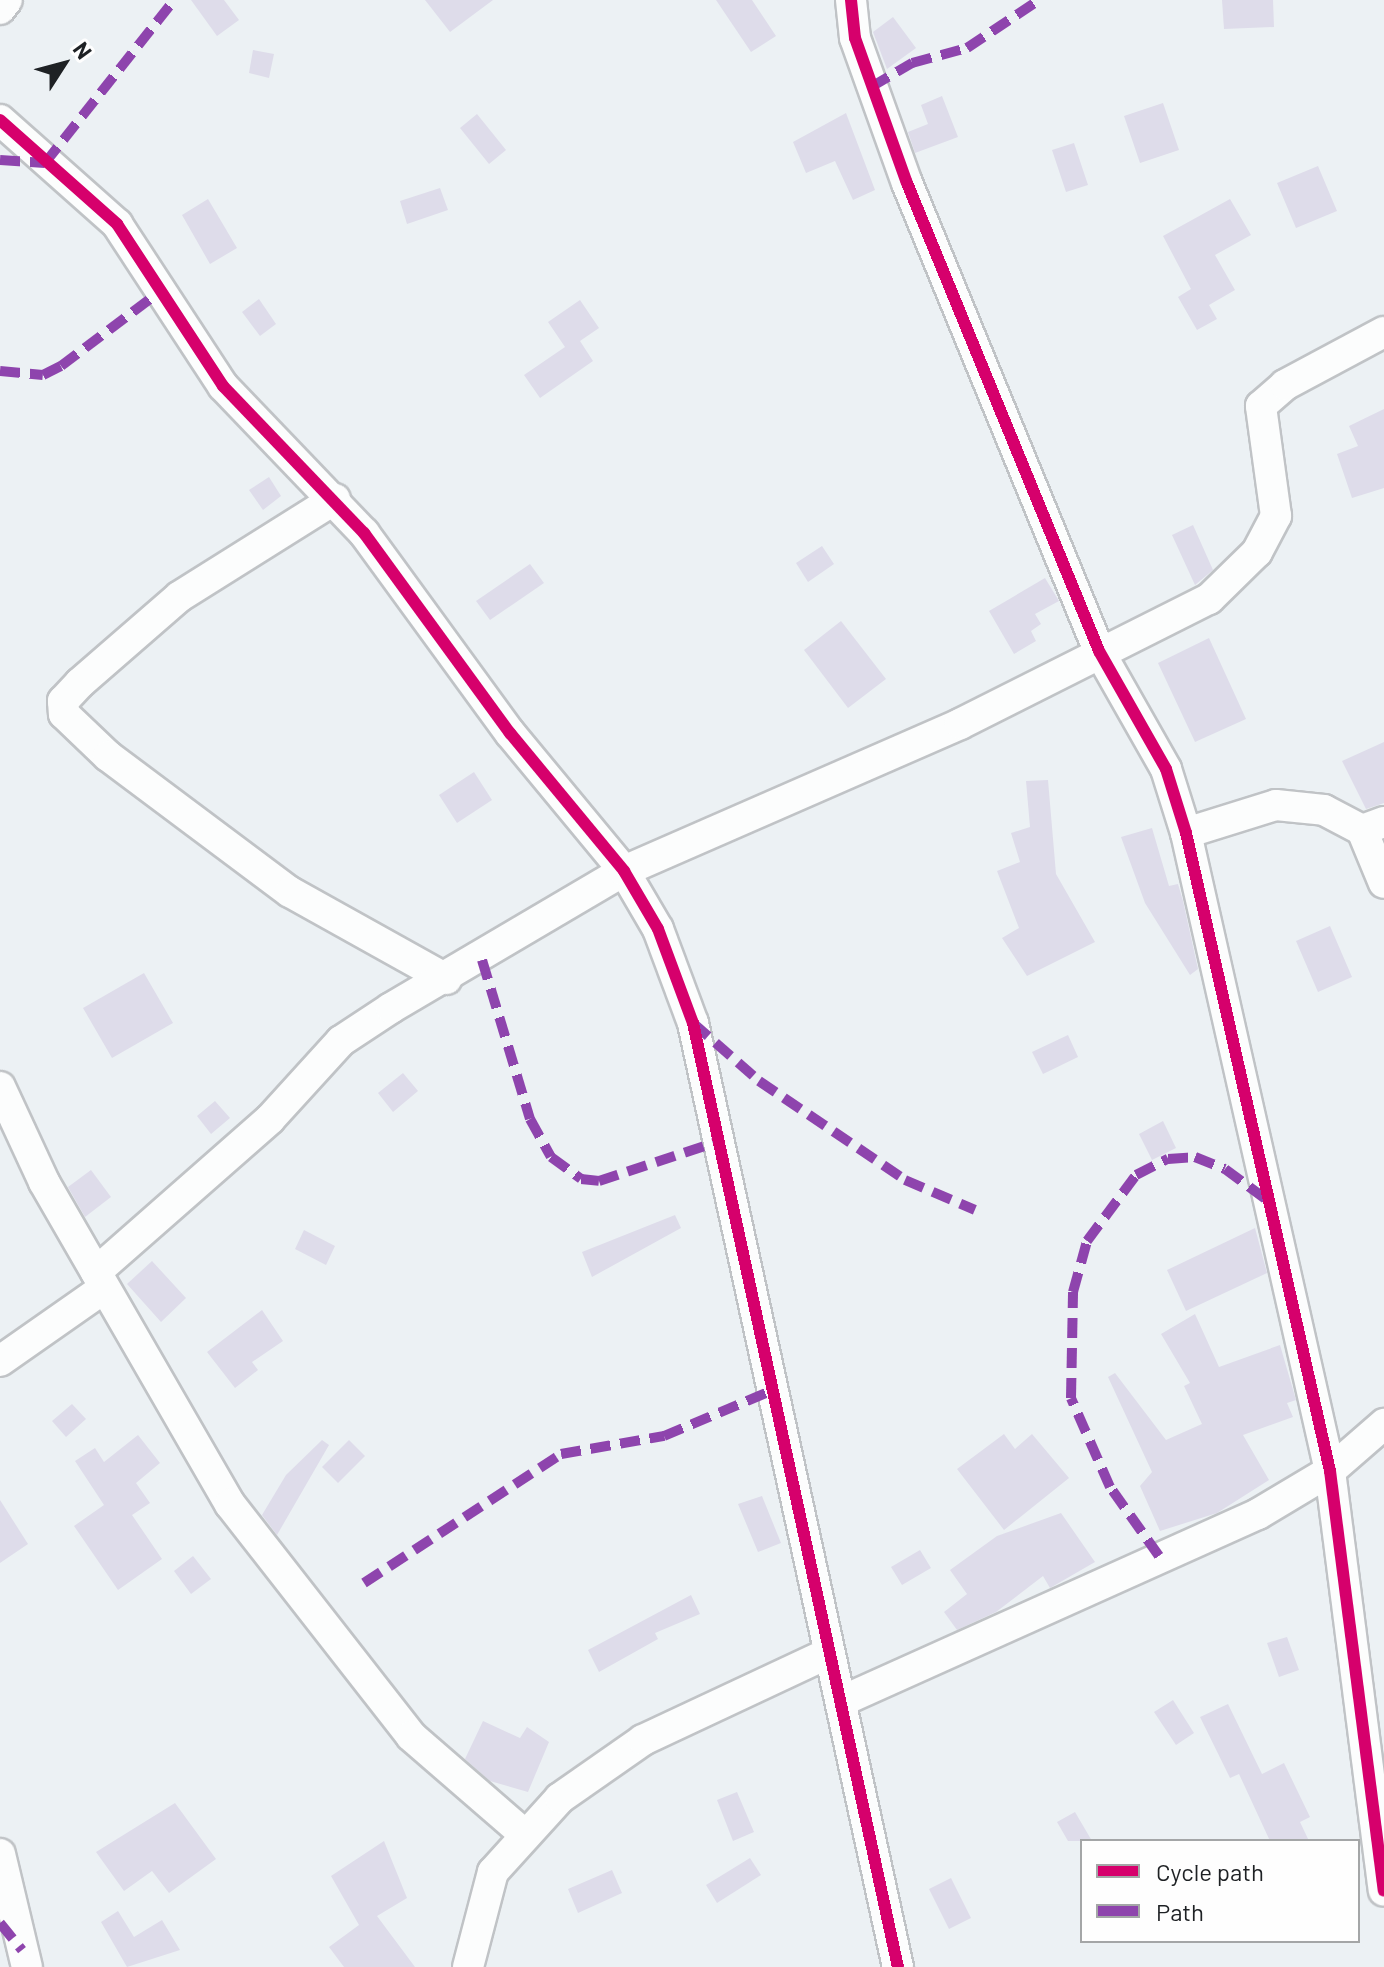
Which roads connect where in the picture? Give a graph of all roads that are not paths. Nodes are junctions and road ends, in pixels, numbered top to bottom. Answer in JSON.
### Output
{"nodes":[{"id":1,"x":7,"y":0,"type":"edge"},
{"id":2,"x":851,"y":0,"type":"edge"},
{"id":3,"x":0,"y":9,"type":"edge"},
{"id":4,"x":0,"y":120,"type":"edge"},
{"id":5,"x":1384,"y":332,"type":"edge"},
{"id":6,"x":335,"y":499,"type":"junction"},
{"id":7,"x":1099,"y":651,"type":"junction"},
{"id":8,"x":1373,"y":826,"type":"edge"},
{"id":9,"x":1186,"y":833,"type":"junction"},
{"id":10,"x":624,"y":871,"type":"junction"},
{"id":11,"x":1384,"y":883,"type":"edge"},
{"id":12,"x":446,"y":979,"type":"junction"},
{"id":13,"x":0,"y":1087,"type":"edge"},
{"id":14,"x":100,"y":1280,"type":"junction"},
{"id":15,"x":0,"y":1361,"type":"edge"},
{"id":16,"x":1384,"y":1424,"type":"edge"},
{"id":17,"x":1330,"y":1471,"type":"junction"},
{"id":18,"x":827,"y":1654,"type":"junction"},
{"id":19,"x":842,"y":1701,"type":"junction"},
{"id":20,"x":523,"y":1833,"type":"junction"},
{"id":21,"x":0,"y":1854,"type":"edge"},
{"id":22,"x":1384,"y":1891,"type":"edge"},
{"id":23,"x":27,"y":1967,"type":"edge"},
{"id":24,"x":468,"y":1967,"type":"edge"},
{"id":25,"x":898,"y":1967,"type":"edge"}],
"edges":[{"from":1,"to":3,"type":"street"},
{"from":2,"to":7,"type":"street"},
{"from":4,"to":6,"type":"street"},
{"from":5,"to":7,"type":"street"},
{"from":6,"to":10,"type":"street"},
{"from":6,"to":12,"type":"street"},
{"from":7,"to":9,"type":"street"},
{"from":7,"to":10,"type":"street"},
{"from":8,"to":9,"type":"street"},
{"from":8,"to":11,"type":"street"},
{"from":9,"to":17,"type":"street"},
{"from":10,"to":12,"type":"street"},
{"from":10,"to":18,"type":"street"},
{"from":12,"to":14,"type":"street"},
{"from":13,"to":14,"type":"street"},
{"from":14,"to":15,"type":"street"},
{"from":14,"to":20,"type":"street"},
{"from":16,"to":17,"type":"street"},
{"from":17,"to":19,"type":"street"},
{"from":17,"to":22,"type":"street"},
{"from":18,"to":19,"type":"street"},
{"from":18,"to":20,"type":"street"},
{"from":19,"to":25,"type":"street"},
{"from":20,"to":24,"type":"street"},
{"from":21,"to":23,"type":"street"}]}
